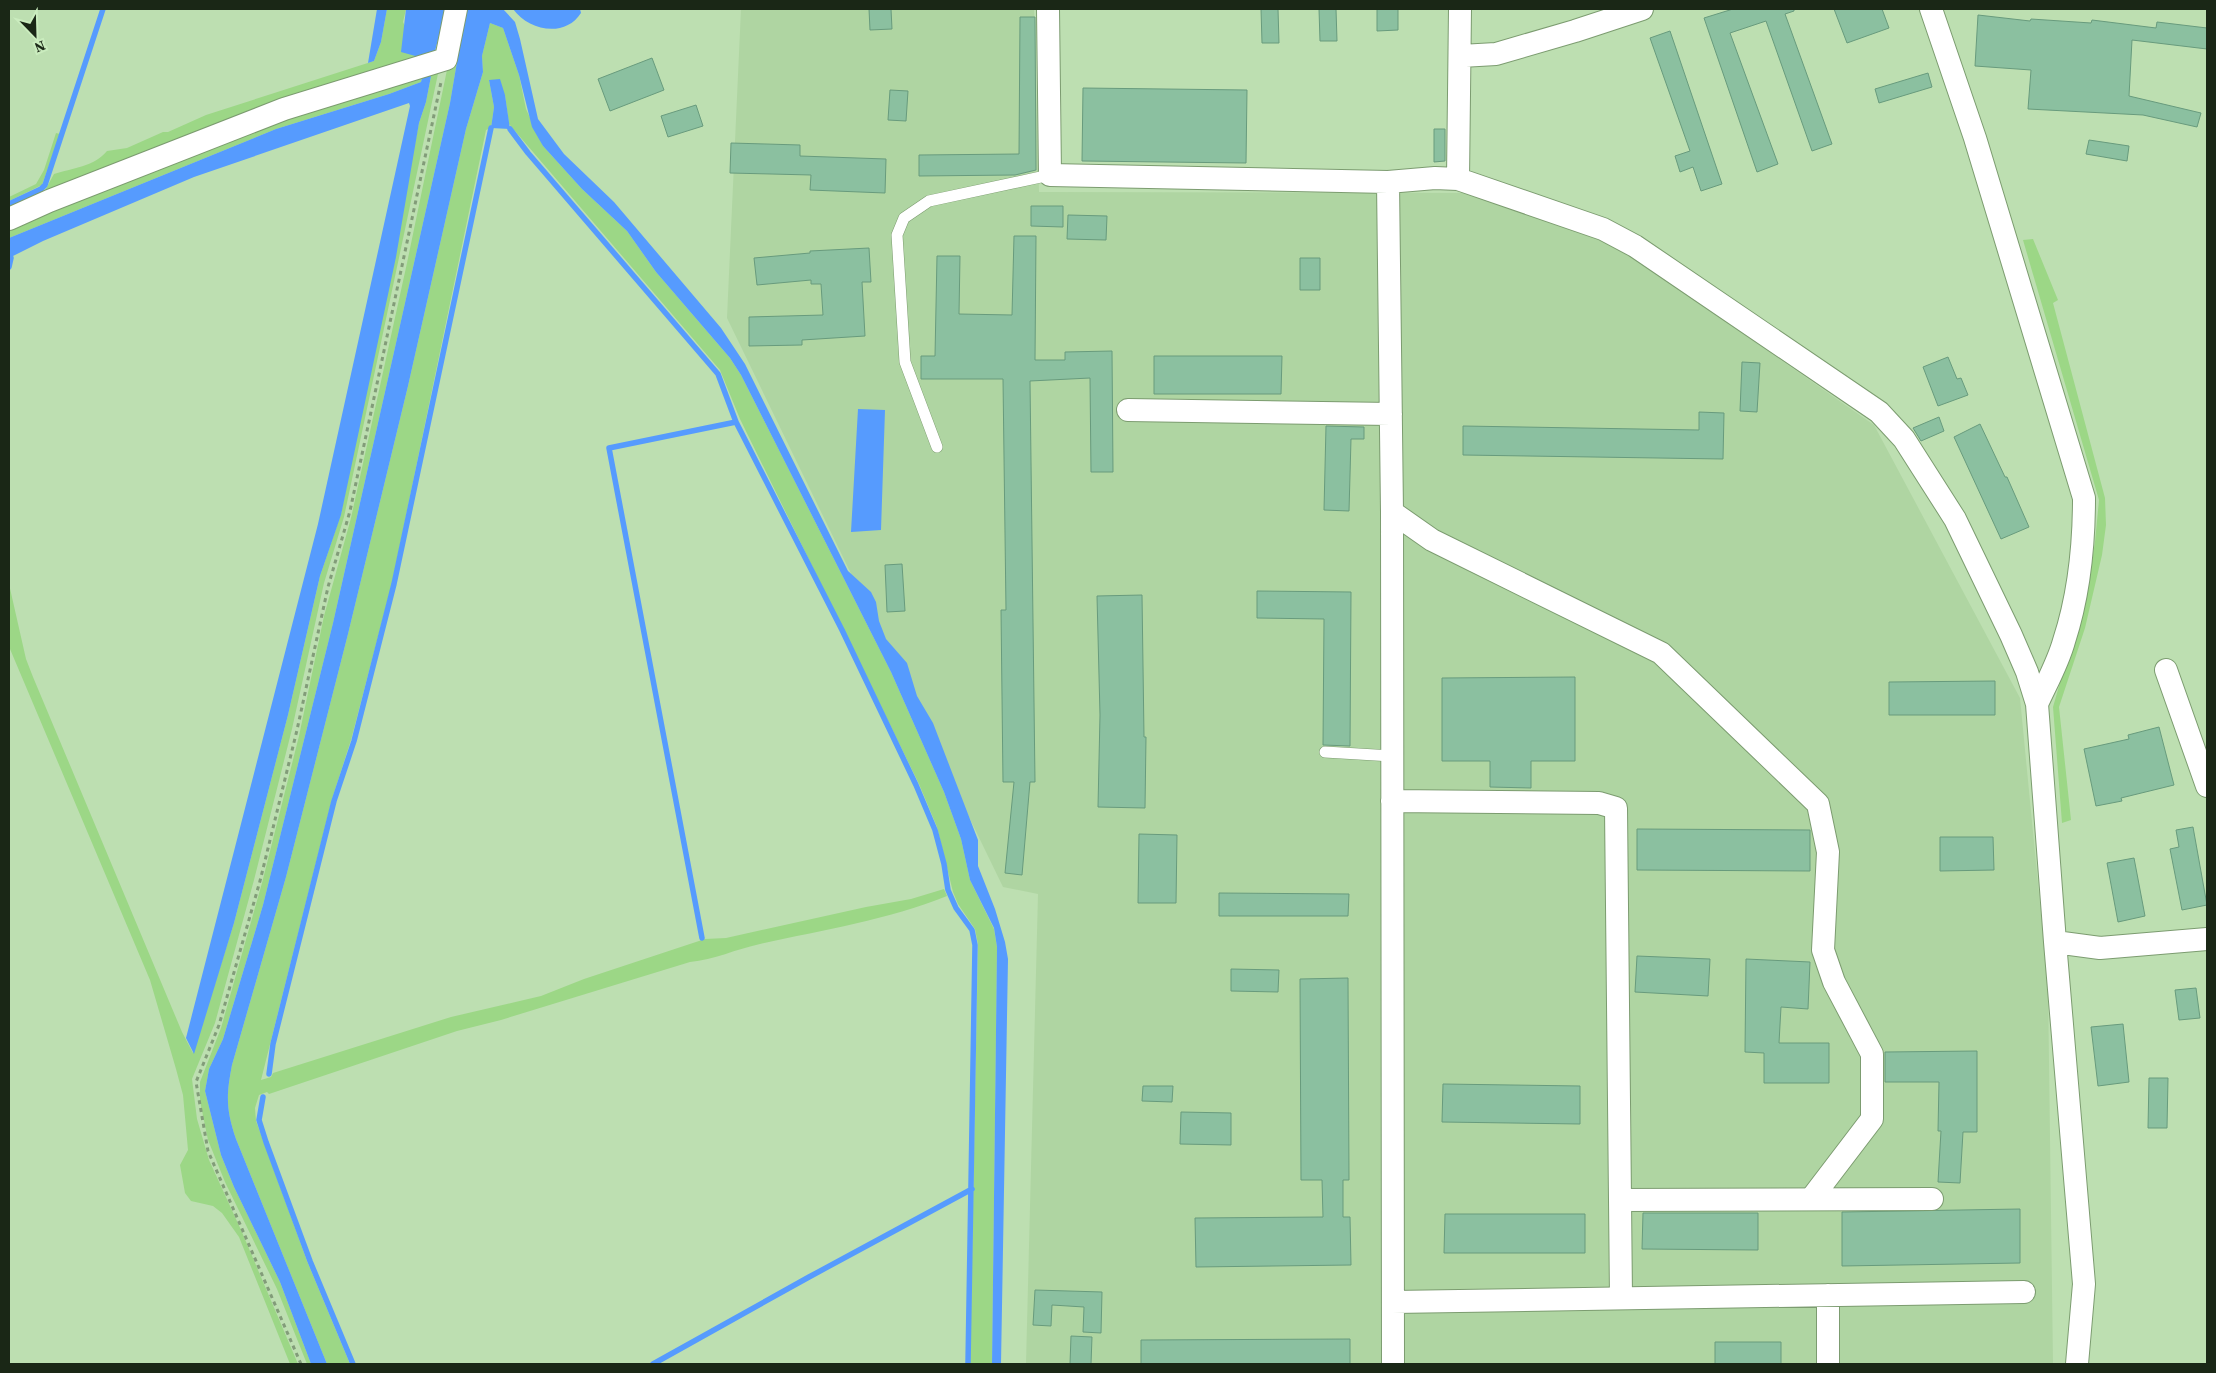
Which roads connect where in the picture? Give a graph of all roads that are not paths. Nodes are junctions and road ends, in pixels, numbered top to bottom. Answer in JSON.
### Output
{"nodes":[{"id":1,"x":456,"y":9,"type":"edge"},
{"id":2,"x":1048,"y":9,"type":"edge"},
{"id":3,"x":1460,"y":9,"type":"edge"},
{"id":4,"x":1642,"y":9,"type":"edge"},
{"id":5,"x":1931,"y":9,"type":"edge"},
{"id":6,"x":1461,"y":56,"type":"junction"},
{"id":7,"x":1050,"y":175,"type":"junction"},
{"id":8,"x":1458,"y":179,"type":"junction"},
{"id":9,"x":1388,"y":182,"type":"junction"},
{"id":10,"x":9,"y":218,"type":"edge"},
{"id":11,"x":1128,"y":410,"type":"dead end"},
{"id":12,"x":1391,"y":414,"type":"junction"},
{"id":13,"x":937,"y":447,"type":"dead end"},
{"id":14,"x":1392,"y":512,"type":"junction"},
{"id":15,"x":2166,"y":670,"type":"dead end"},
{"id":16,"x":2037,"y":704,"type":"junction"},
{"id":17,"x":1325,"y":752,"type":"dead end"},
{"id":18,"x":1392,"y":756,"type":"junction"},
{"id":19,"x":2207,"y":786,"type":"edge"},
{"id":20,"x":1392,"y":801,"type":"junction"},
{"id":21,"x":2207,"y":939,"type":"edge"},
{"id":22,"x":2055,"y":942,"type":"junction"},
{"id":23,"x":1811,"y":1199,"type":"junction"},
{"id":24,"x":1932,"y":1199,"type":"dead end"},
{"id":25,"x":1620,"y":1200,"type":"junction"},
{"id":26,"x":2024,"y":1292,"type":"dead end"},
{"id":27,"x":1828,"y":1295,"type":"junction"},
{"id":28,"x":1621,"y":1298,"type":"junction"},
{"id":29,"x":1393,"y":1302,"type":"junction"},
{"id":30,"x":1393,"y":1364,"type":"edge"},
{"id":31,"x":1828,"y":1364,"type":"edge"},
{"id":32,"x":2077,"y":1364,"type":"edge"}],
"edges":[{"from":1,"to":10,"type":"street"},
{"from":2,"to":7,"type":"street"},
{"from":3,"to":6,"type":"street"},
{"from":4,"to":6,"type":"street"},
{"from":5,"to":16,"type":"street"},
{"from":6,"to":8,"type":"street"},
{"from":7,"to":9,"type":"street"},
{"from":7,"to":13,"type":"lane"},
{"from":8,"to":9,"type":"street"},
{"from":8,"to":16,"type":"street"},
{"from":9,"to":12,"type":"street"},
{"from":11,"to":12,"type":"street"},
{"from":12,"to":14,"type":"street"},
{"from":14,"to":18,"type":"street"},
{"from":14,"to":23,"type":"street"},
{"from":15,"to":19,"type":"street"},
{"from":16,"to":22,"type":"street"},
{"from":17,"to":18,"type":"lane"},
{"from":18,"to":20,"type":"street"},
{"from":20,"to":25,"type":"street"},
{"from":20,"to":29,"type":"street"},
{"from":21,"to":22,"type":"street"},
{"from":22,"to":32,"type":"street"},
{"from":23,"to":24,"type":"street"},
{"from":23,"to":25,"type":"street"},
{"from":25,"to":28,"type":"street"},
{"from":26,"to":27,"type":"street"},
{"from":27,"to":28,"type":"street"},
{"from":27,"to":31,"type":"street"},
{"from":28,"to":29,"type":"street"},
{"from":29,"to":30,"type":"street"}]}
